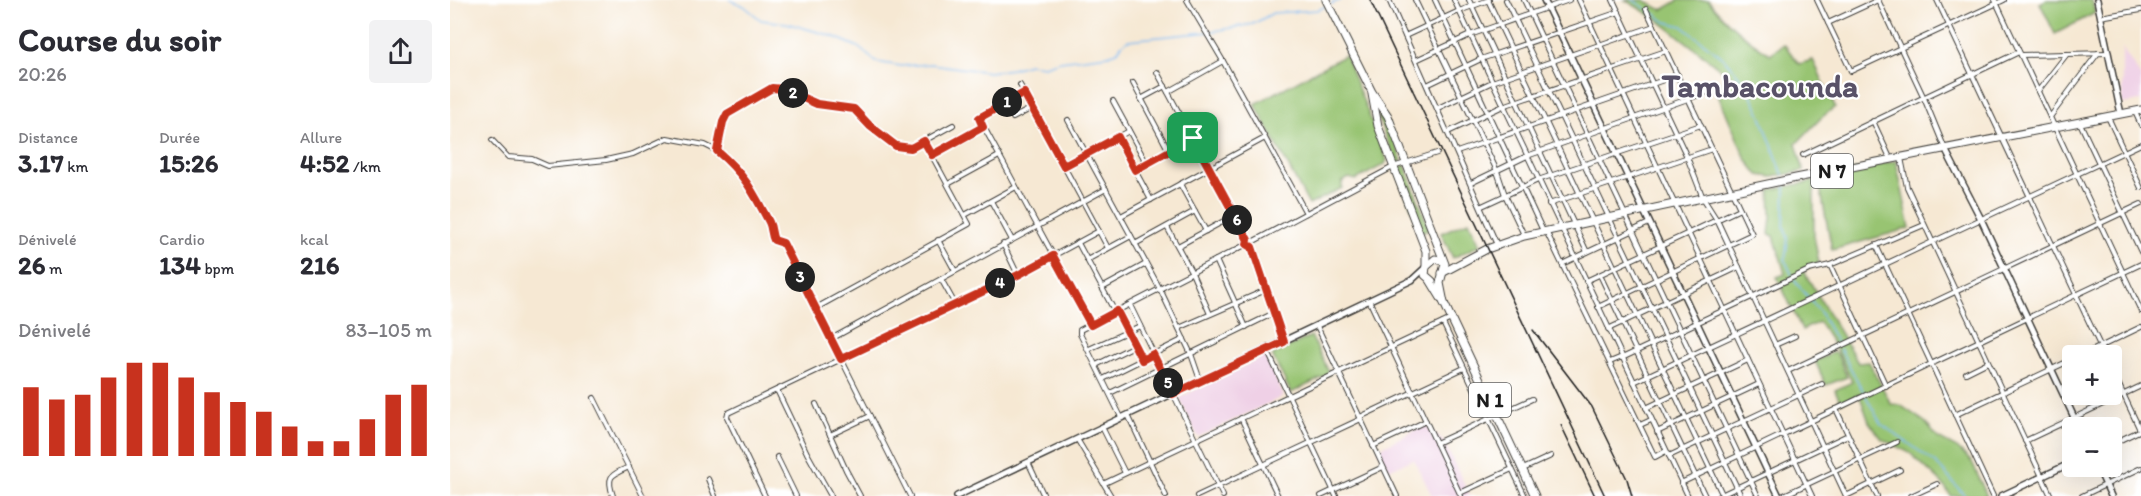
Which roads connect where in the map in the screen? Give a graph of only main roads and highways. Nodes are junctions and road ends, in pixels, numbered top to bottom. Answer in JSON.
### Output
{"nodes":[{"id":1,"x":1328,"y":4,"type":"edge"},
{"id":2,"x":1372,"y":92,"type":"junction"},
{"id":3,"x":2138,"y":111,"type":"edge"},
{"id":4,"x":1443,"y":261,"type":"junction"},
{"id":5,"x":1460,"y":262,"type":"junction"},
{"id":6,"x":1426,"y":267,"type":"junction"},
{"id":7,"x":1442,"y":274,"type":"junction"},
{"id":8,"x":1429,"y":280,"type":"junction"},
{"id":9,"x":1444,"y":303,"type":"junction"},
{"id":10,"x":1535,"y":496,"type":"edge"}],
"edges":[{"from":1,"to":2,"type":"highway"},
{"from":2,"to":4,"type":"highway"},
{"from":2,"to":6,"type":"highway"},
{"from":3,"to":5,"type":"highway","number":"N 7"},
{"from":4,"to":5,"type":"highway","number":"N 7"},
{"from":4,"to":6,"type":"highway"},
{"from":4,"to":7,"type":"highway"},
{"from":5,"to":7,"type":"highway","number":"N 7"},
{"from":6,"to":8,"type":"highway"},
{"from":7,"to":8,"type":"highway"},
{"from":7,"to":9,"type":"highway","number":"N 1"},
{"from":8,"to":9,"type":"highway","number":"N 1"},
{"from":9,"to":10,"type":"highway","number":"N 1"}]}
